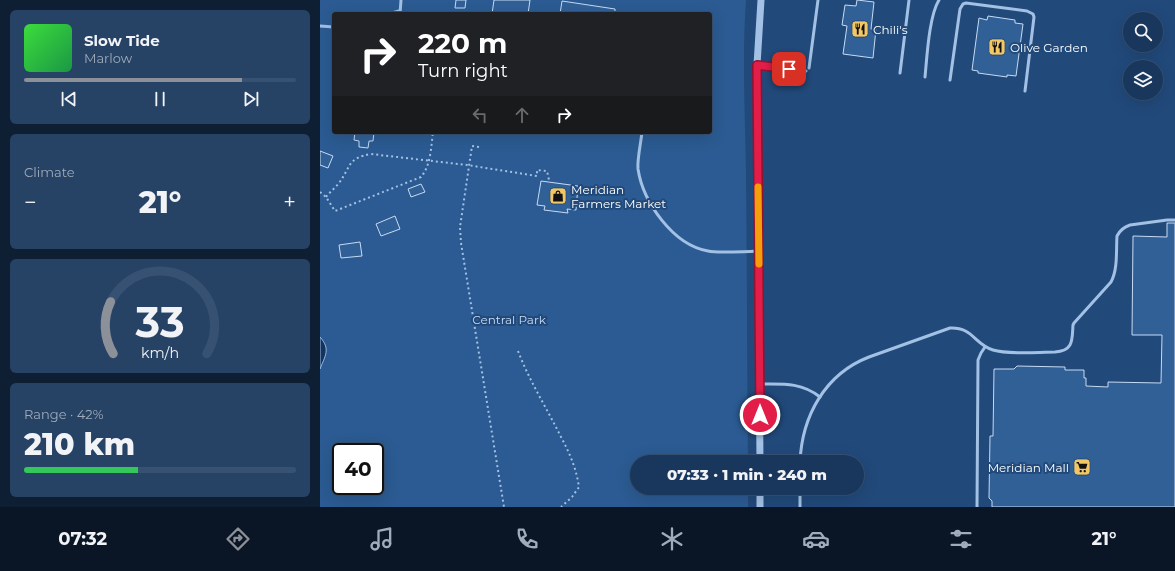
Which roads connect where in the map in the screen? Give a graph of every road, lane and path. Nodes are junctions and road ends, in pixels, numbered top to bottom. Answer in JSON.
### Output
{"nodes":[{"id":1,"x":401,"y":0,"type":"edge"},
{"id":2,"x":761,"y":0,"type":"edge"},
{"id":3,"x":818,"y":0,"type":"edge"},
{"id":4,"x":909,"y":0,"type":"edge"},
{"id":5,"x":939,"y":0,"type":"edge"},
{"id":6,"x":399,"y":12,"type":"edge"},
{"id":7,"x":320,"y":26,"type":"edge"},
{"id":8,"x":332,"y":27,"type":"edge"},
{"id":9,"x":757,"y":65,"type":"junction"},
{"id":10,"x":809,"y":68,"type":"dead end"},
{"id":11,"x":806,"y":71,"type":"dead end"},
{"id":12,"x":900,"y":73,"type":"dead end"},
{"id":13,"x":925,"y":77,"type":"dead end"},
{"id":14,"x":950,"y":80,"type":"dead end"},
{"id":15,"x":1025,"y":91,"type":"dead end"},
{"id":16,"x":433,"y":134,"type":"edge"},
{"id":17,"x":642,"y":134,"type":"edge"},
{"id":18,"x":479,"y":147,"type":"dead end"},
{"id":19,"x":429,"y":160,"type":"junction"},
{"id":20,"x":468,"y":165,"type":"junction"},
{"id":21,"x":549,"y":180,"type":"dead end"},
{"id":22,"x":320,"y":192,"type":"edge"},
{"id":23,"x":326,"y":197,"type":"junction"},
{"id":24,"x":1175,"y":220,"type":"edge"},
{"id":25,"x":759,"y":252,"type":"junction"},
{"id":26,"x":985,"y":347,"type":"junction"},
{"id":27,"x":518,"y":351,"type":"dead end"},
{"id":28,"x":760,"y":384,"type":"junction"},
{"id":29,"x":820,"y":397,"type":"junction"},
{"id":30,"x":760,"y":455,"type":"edge"},
{"id":31,"x":801,"y":455,"type":"edge"},
{"id":32,"x":760,"y":495,"type":"edge"},
{"id":33,"x":800,"y":495,"type":"edge"},
{"id":34,"x":504,"y":507,"type":"edge"},
{"id":35,"x":561,"y":507,"type":"edge"},
{"id":36,"x":760,"y":507,"type":"edge"},
{"id":37,"x":800,"y":507,"type":"edge"},
{"id":38,"x":977,"y":507,"type":"edge"}],
"edges":[{"from":1,"to":6,"type":"lane"},
{"from":2,"to":9,"type":"street"},
{"from":3,"to":10,"type":"lane"},
{"from":4,"to":12,"type":"lane"},
{"from":5,"to":13,"type":"lane"},
{"from":7,"to":8,"type":"lane"},
{"from":9,"to":11,"type":"lane"},
{"from":9,"to":25,"type":"street"},
{"from":14,"to":15,"type":"lane"},
{"from":16,"to":19,"type":"path"},
{"from":17,"to":25,"type":"lane"},
{"from":18,"to":20,"type":"path"},
{"from":19,"to":20,"type":"path"},
{"from":19,"to":23,"type":"path"},
{"from":19,"to":23,"type":"path"},
{"from":20,"to":21,"type":"path"},
{"from":20,"to":34,"type":"path"},
{"from":22,"to":23,"type":"path"},
{"from":24,"to":26,"type":"lane"},
{"from":25,"to":28,"type":"street"},
{"from":26,"to":29,"type":"lane"},
{"from":26,"to":38,"type":"lane"},
{"from":27,"to":35,"type":"path"},
{"from":28,"to":29,"type":"lane"},
{"from":28,"to":30,"type":"street"},
{"from":29,"to":31,"type":"lane"},
{"from":32,"to":36,"type":"street"},
{"from":33,"to":37,"type":"lane"}]}
